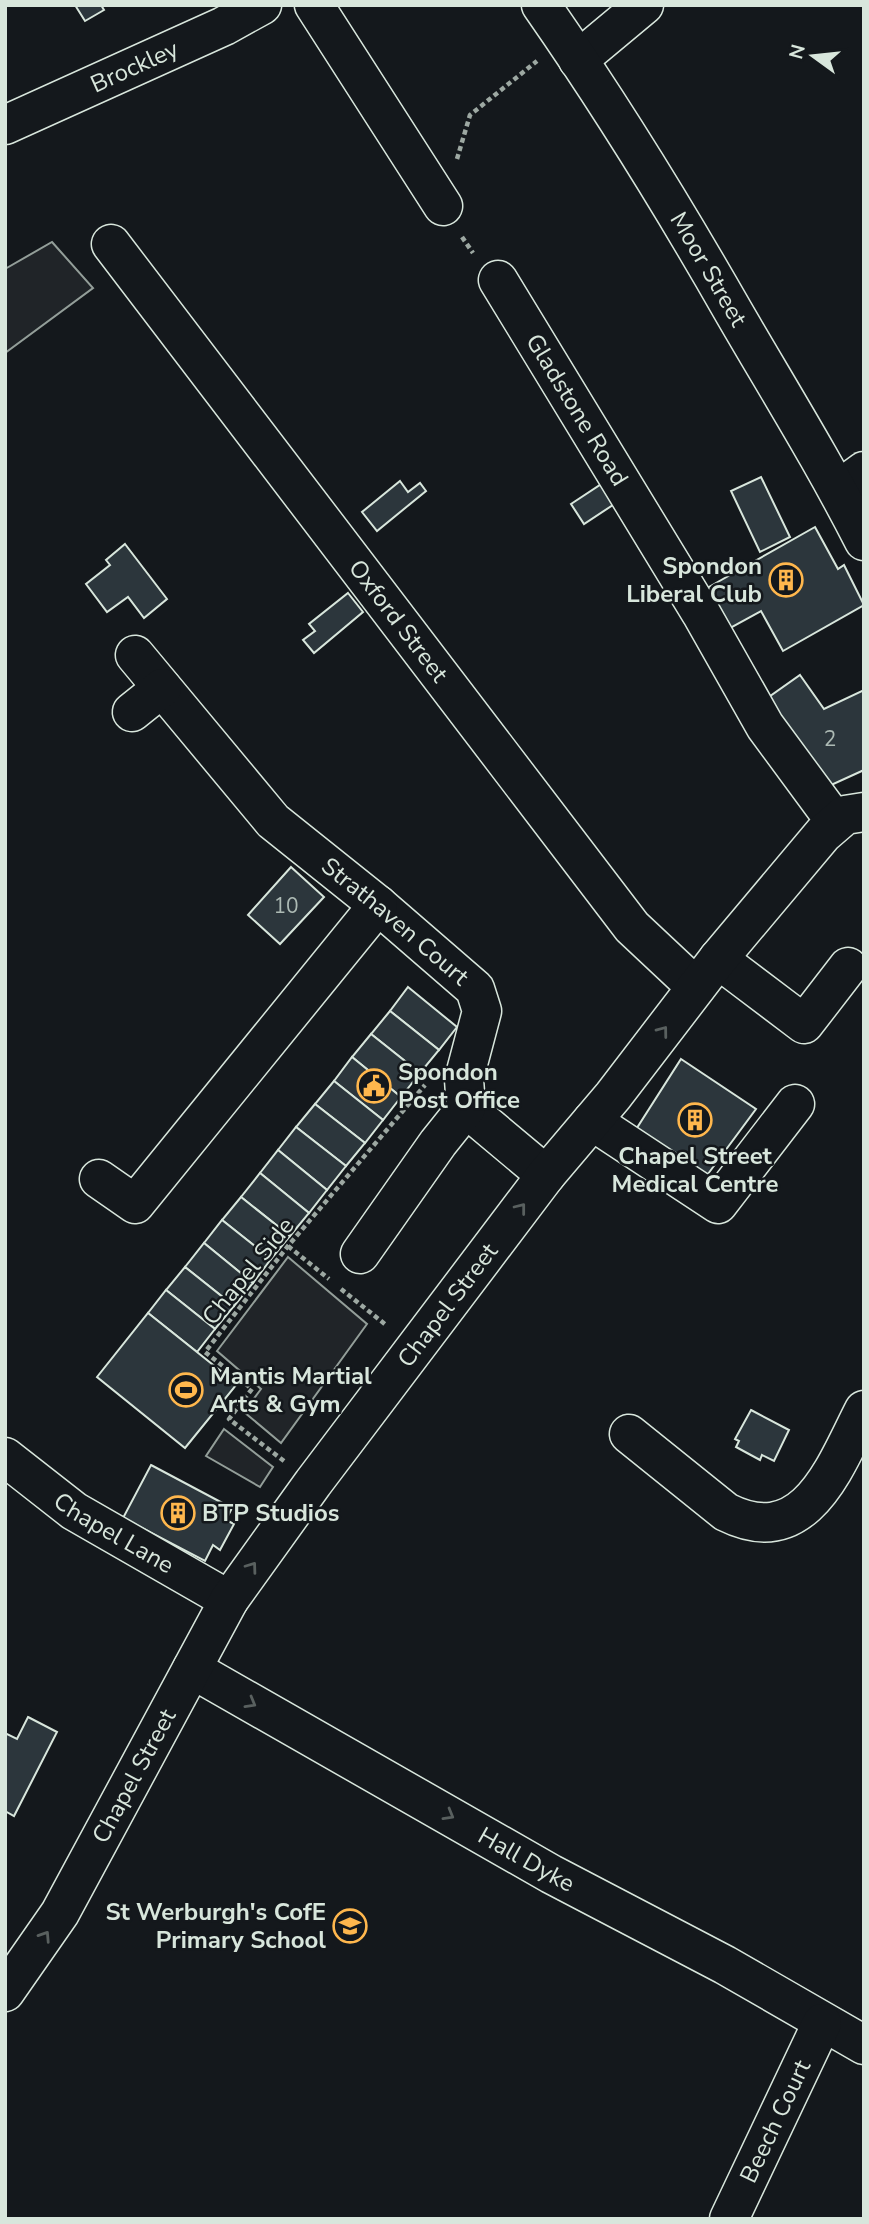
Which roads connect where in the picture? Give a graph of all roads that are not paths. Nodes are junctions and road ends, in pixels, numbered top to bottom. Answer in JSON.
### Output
{"nodes":[{"id":1,"x":262,"y":5,"type":"edge"},
{"id":2,"x":314,"y":5,"type":"edge"},
{"id":3,"x":541,"y":5,"type":"edge"},
{"id":4,"x":644,"y":5,"type":"edge"},
{"id":5,"x":571,"y":49,"type":"junction"},
{"id":6,"x":5,"y":125,"type":"edge"},
{"id":7,"x":443,"y":206,"type":"road end"},
{"id":8,"x":111,"y":244,"type":"dead end"},
{"id":9,"x":498,"y":280,"type":"road end"},
{"id":10,"x":851,"y":480,"type":"edge"},
{"id":11,"x":864,"y":541,"type":"edge"},
{"id":12,"x":135,"y":656,"type":"dead end"},
{"id":13,"x":162,"y":688,"type":"junction"},
{"id":14,"x":132,"y":712,"type":"dead end"},
{"id":15,"x":850,"y":817,"type":"edge"},
{"id":16,"x":378,"y":905,"type":"junction"},
{"id":17,"x":848,"y":967,"type":"dead end"},
{"id":18,"x":707,"y":973,"type":"junction"},
{"id":19,"x":795,"y":1104,"type":"dead end"},
{"id":20,"x":466,"y":1108,"type":"junction"},
{"id":21,"x":592,"y":1121,"type":"junction"},
{"id":22,"x":546,"y":1175,"type":"junction"},
{"id":23,"x":99,"y":1179,"type":"dead end"},
{"id":24,"x":360,"y":1254,"type":"dead end"},
{"id":25,"x":864,"y":1410,"type":"edge"},
{"id":26,"x":629,"y":1434,"type":"dead end"},
{"id":27,"x":5,"y":1457,"type":"edge"},
{"id":28,"x":229,"y":1600,"type":"junction"},
{"id":29,"x":192,"y":1669,"type":"junction"},
{"id":30,"x":5,"y":1992,"type":"edge"},
{"id":31,"x":822,"y":2023,"type":"junction"},
{"id":32,"x":864,"y":2045,"type":"edge"},
{"id":33,"x":729,"y":2219,"type":"edge"}],
"edges":[{"from":1,"to":6,"type":"street","name":"Brockley"},
{"from":2,"to":7,"type":"street"},
{"from":3,"to":5,"type":"street","name":"Moor Street"},
{"from":4,"to":5,"type":"street"},
{"from":5,"to":10,"type":"street","name":"Moor Street"},
{"from":8,"to":18,"type":"street","name":"Oxford Street"},
{"from":9,"to":15,"type":"street","name":"Gladstone Road"},
{"from":10,"to":11,"type":"street","name":"Moor Street"},
{"from":12,"to":13,"type":"street","name":"Strathaven Court"},
{"from":13,"to":14,"type":"street"},
{"from":13,"to":16,"type":"street","name":"Strathaven Court"},
{"from":15,"to":18,"type":"street","name":"Chapel Street"},
{"from":16,"to":20,"type":"street","name":"Strathaven Court"},
{"from":16,"to":23,"type":"street"},
{"from":17,"to":18,"type":"street","name":"Oxford Street"},
{"from":21,"to":18,"type":"street","name":"Chapel Street","one_way":true},
{"from":19,"to":21,"type":"street"},
{"from":20,"to":22,"type":"street"},
{"from":20,"to":24,"type":"street"},
{"from":21,"to":22,"type":"street","name":"Chapel Street"},
{"from":28,"to":22,"type":"street","name":"Chapel Street","one_way":true},
{"from":25,"to":26,"type":"street"},
{"from":27,"to":28,"type":"street","name":"Chapel Lane"},
{"from":28,"to":29,"type":"street","name":"Chapel Street"},
{"from":30,"to":29,"type":"street","name":"Chapel Street","one_way":true},
{"from":29,"to":31,"type":"street","name":"Hall Dyke","one_way":true},
{"from":31,"to":32,"type":"street","name":"Hall Dyke"},
{"from":31,"to":33,"type":"street","name":"Beech Court"}]}
